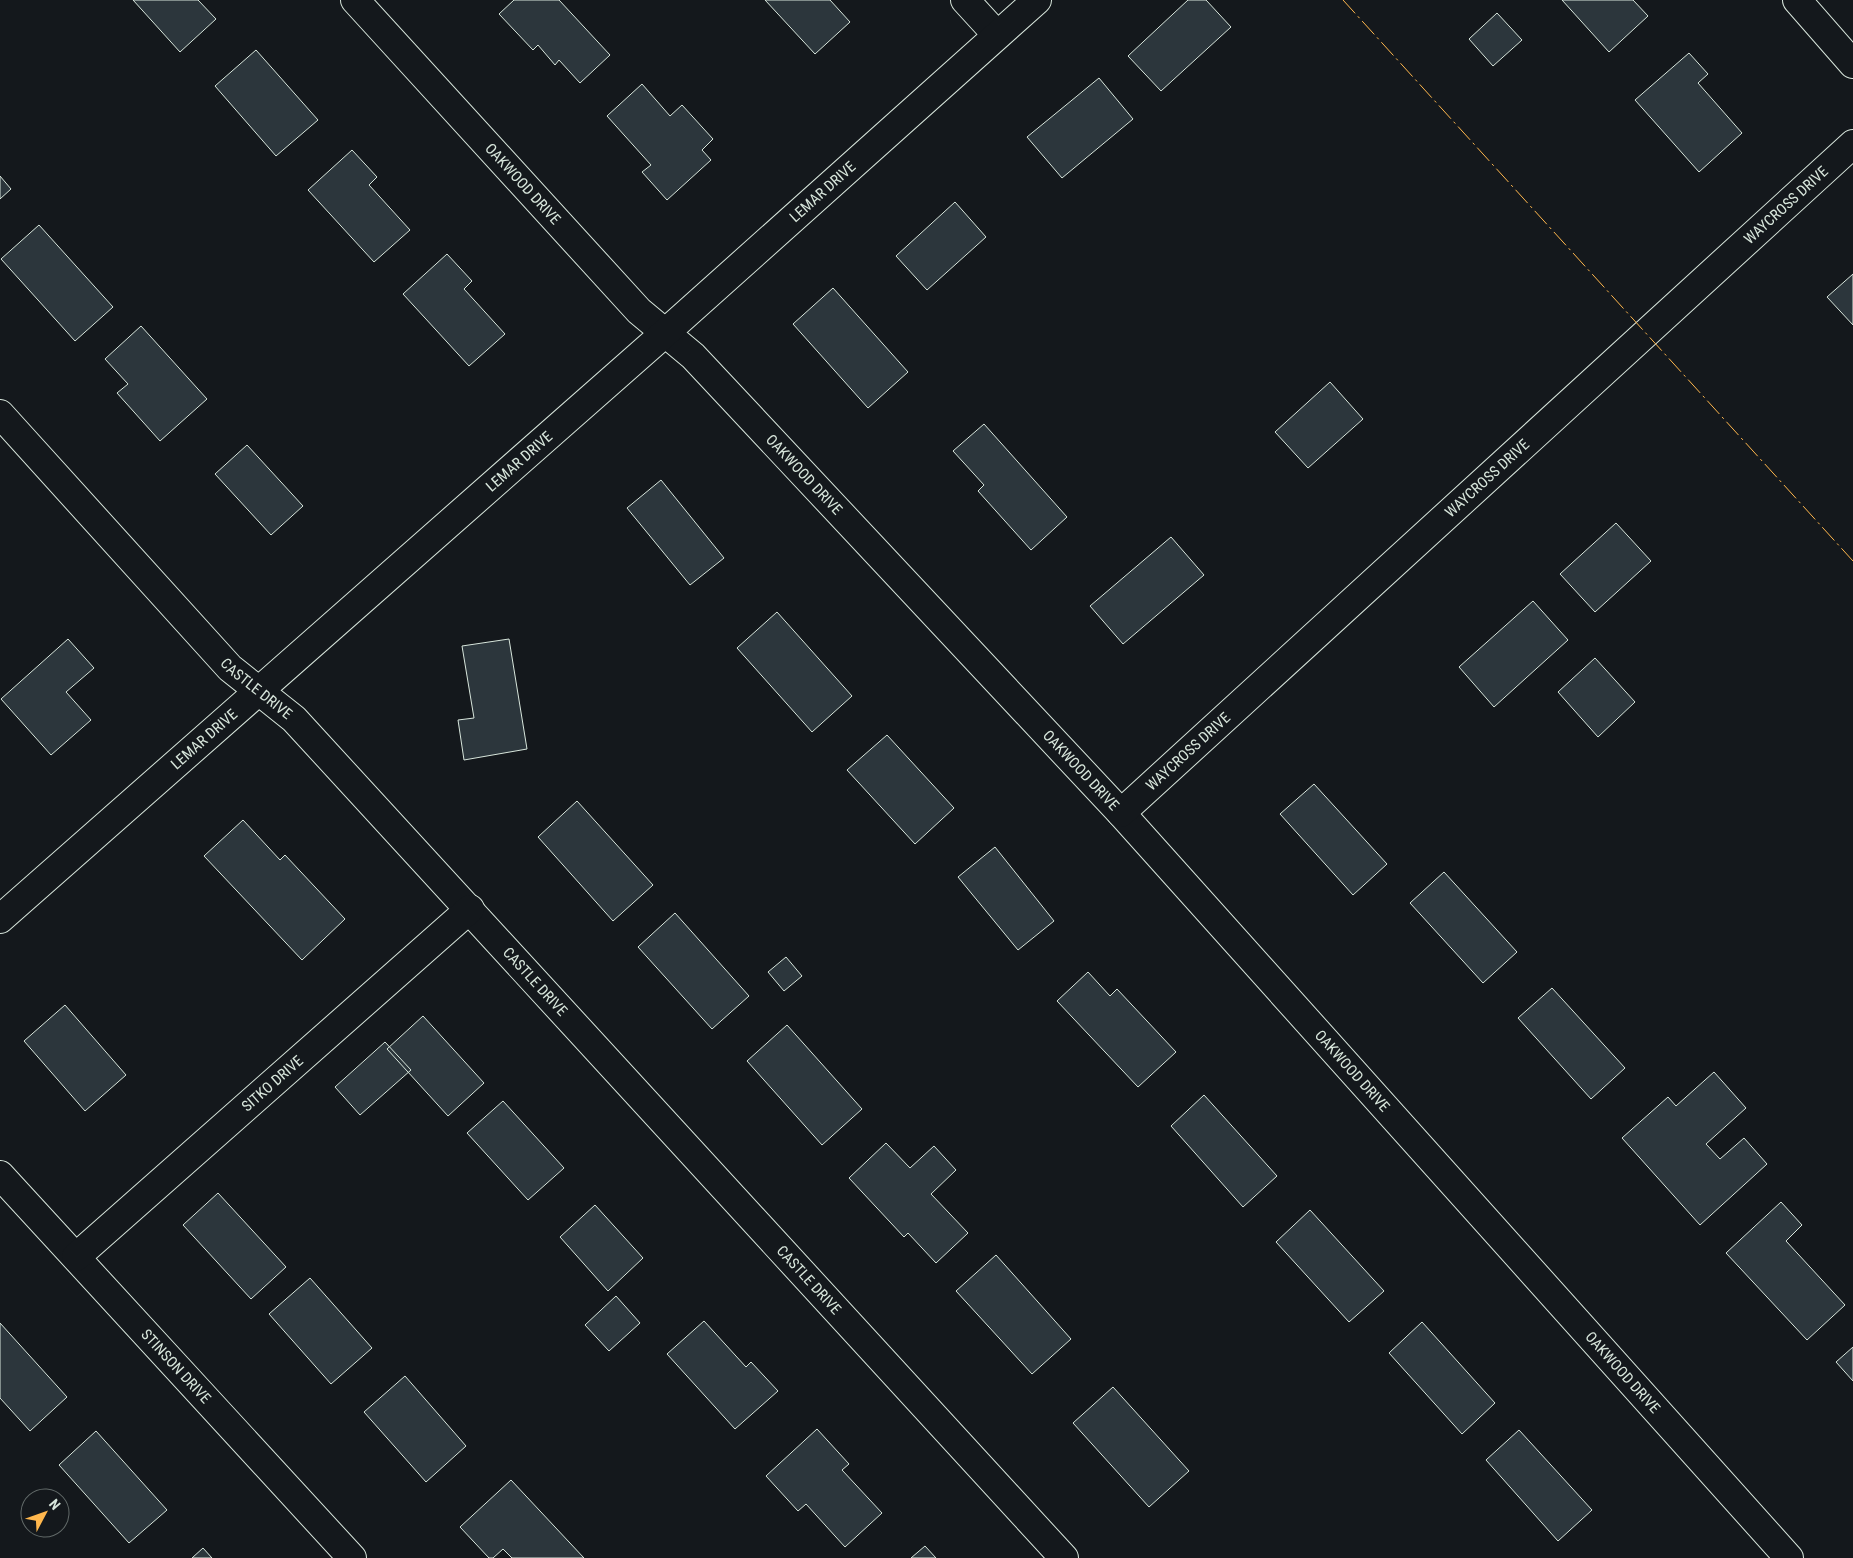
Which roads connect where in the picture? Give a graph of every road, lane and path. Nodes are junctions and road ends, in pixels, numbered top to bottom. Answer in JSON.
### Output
{"nodes":[{"id":1,"x":355,"y":0,"type":"edge"},
{"id":2,"x":965,"y":0,"type":"edge"},
{"id":3,"x":1038,"y":0,"type":"edge"},
{"id":4,"x":1797,"y":0,"type":"edge"},
{"id":5,"x":997,"y":35,"type":"junction"},
{"id":6,"x":1853,"y":64,"type":"edge"},
{"id":7,"x":1853,"y":144,"type":"edge"},
{"id":8,"x":665,"y":333,"type":"junction"},
{"id":9,"x":0,"y":414,"type":"edge"},
{"id":10,"x":260,"y":692,"type":"junction"},
{"id":11,"x":1121,"y":813,"type":"junction"},
{"id":12,"x":470,"y":910,"type":"junction"},
{"id":13,"x":0,"y":920,"type":"edge"},
{"id":14,"x":0,"y":1175,"type":"edge"},
{"id":15,"x":76,"y":1257,"type":"junction"},
{"id":16,"x":352,"y":1558,"type":"edge"},
{"id":17,"x":1064,"y":1558,"type":"edge"},
{"id":18,"x":1789,"y":1558,"type":"edge"}],
"edges":[{"from":1,"to":8,"type":"street","name":"OAKWOOD DRIVE"},
{"from":2,"to":5,"type":"street"},
{"from":3,"to":5,"type":"street","name":"LEMAR DRIVE"},
{"from":4,"to":6,"type":"street"},
{"from":5,"to":8,"type":"street","name":"LEMAR DRIVE"},
{"from":7,"to":11,"type":"street","name":"WAYCROSS DRIVE"},
{"from":8,"to":10,"type":"street","name":"LEMAR DRIVE"},
{"from":8,"to":11,"type":"street","name":"OAKWOOD DRIVE"},
{"from":9,"to":10,"type":"street","name":"CASTLE DRIVE"},
{"from":10,"to":12,"type":"street","name":"CASTLE DRIVE"},
{"from":10,"to":13,"type":"street","name":"LEMAR DRIVE"},
{"from":11,"to":18,"type":"street","name":"OAKWOOD DRIVE"},
{"from":12,"to":15,"type":"street","name":"SITKO DRIVE"},
{"from":12,"to":17,"type":"street","name":"CASTLE DRIVE"},
{"from":14,"to":15,"type":"street","name":"STINSON DRIVE"},
{"from":15,"to":16,"type":"street","name":"STINSON DRIVE"}]}
